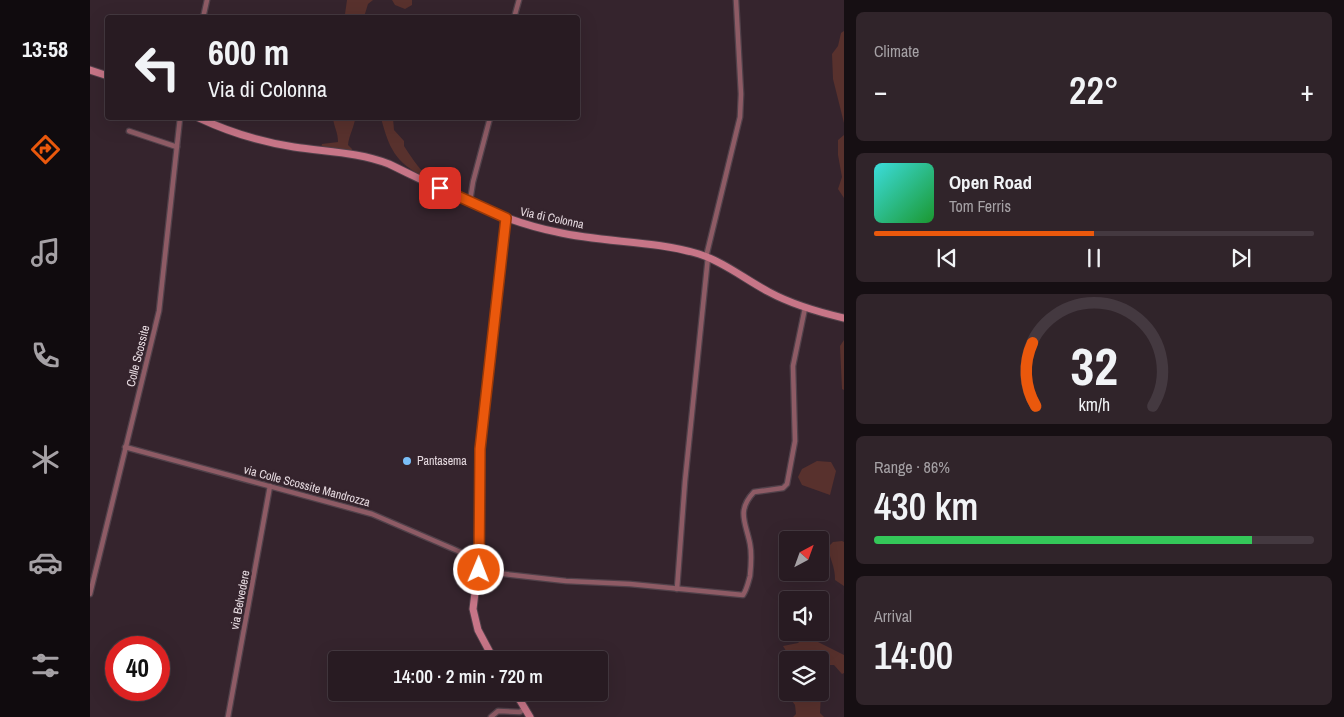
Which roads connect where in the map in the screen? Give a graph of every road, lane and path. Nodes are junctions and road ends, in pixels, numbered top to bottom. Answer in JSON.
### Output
{"nodes":[{"id":1,"x":207,"y":0,"type":"edge"},
{"id":2,"x":518,"y":0,"type":"edge"},
{"id":3,"x":736,"y":0,"type":"edge"},
{"id":4,"x":204,"y":15,"type":"edge"},
{"id":5,"x":515,"y":15,"type":"edge"},
{"id":6,"x":92,"y":71,"type":"edge"},
{"id":7,"x":105,"y":75,"type":"edge"},
{"id":8,"x":180,"y":120,"type":"edge"},
{"id":9,"x":204,"y":120,"type":"edge"},
{"id":10,"x":489,"y":120,"type":"edge"},
{"id":11,"x":129,"y":131,"type":"dead end"},
{"id":12,"x":177,"y":147,"type":"junction"},
{"id":13,"x":470,"y":202,"type":"junction"},
{"id":14,"x":506,"y":218,"type":"junction"},
{"id":15,"x":707,"y":257,"type":"junction"},
{"id":16,"x":806,"y":308,"type":"junction"},
{"id":17,"x":844,"y":318,"type":"edge"},
{"id":18,"x":125,"y":447,"type":"junction"},
{"id":19,"x":270,"y":486,"type":"junction"},
{"id":20,"x":479,"y":560,"type":"junction"},
{"id":21,"x":478,"y":572,"type":"junction"},
{"id":22,"x":677,"y":589,"type":"junction"},
{"id":23,"x":90,"y":594,"type":"edge"},
{"id":24,"x":489,"y":651,"type":"edge"},
{"id":25,"x":521,"y":701,"type":"edge"},
{"id":26,"x":525,"y":708,"type":"junction"},
{"id":27,"x":228,"y":717,"type":"edge"},
{"id":28,"x":491,"y":717,"type":"edge"},
{"id":29,"x":530,"y":717,"type":"edge"}],
"edges":[{"from":1,"to":4,"type":"street"},
{"from":2,"to":5,"type":"street"},
{"from":3,"to":15,"type":"street"},
{"from":6,"to":7,"type":"street"},
{"from":8,"to":12,"type":"street","name":"Colle Scossite"},
{"from":9,"to":13,"type":"street","name":"Via di Colonna"},
{"from":10,"to":13,"type":"street"},
{"from":11,"to":12,"type":"street"},
{"from":12,"to":18,"type":"street","name":"Colle Scossite"},
{"from":13,"to":14,"type":"street","name":"Via di Colonna"},
{"from":14,"to":15,"type":"street","name":"Via di Colonna"},
{"from":14,"to":20,"type":"street"},
{"from":15,"to":16,"type":"street","name":"Via di Colonna"},
{"from":15,"to":22,"type":"street"},
{"from":16,"to":17,"type":"street","name":"Via di Colonna"},
{"from":16,"to":22,"type":"street"},
{"from":18,"to":19,"type":"street","name":"via Colle Scossite Mandrozza"},
{"from":18,"to":23,"type":"street","name":"Colle Scossite"},
{"from":19,"to":20,"type":"street","name":"via Colle Scossite Mandrozza"},
{"from":19,"to":27,"type":"street","name":"via Belvedere"},
{"from":20,"to":21,"type":"street"},
{"from":21,"to":22,"type":"street"},
{"from":21,"to":24,"type":"street"},
{"from":25,"to":26,"type":"street"},
{"from":26,"to":28,"type":"street"},
{"from":26,"to":29,"type":"street"}]}
